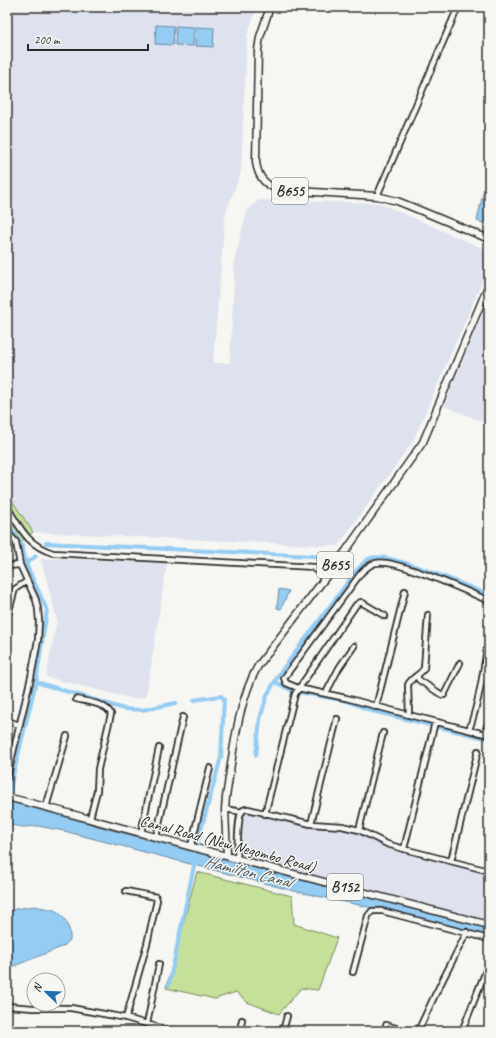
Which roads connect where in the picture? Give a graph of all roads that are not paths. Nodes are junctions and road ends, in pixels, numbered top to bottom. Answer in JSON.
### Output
{"nodes":[{"id":1,"x":270,"y":7,"type":"edge"},
{"id":2,"x":458,"y":7,"type":"edge"},
{"id":3,"x":377,"y":196,"type":"junction"},
{"id":4,"x":489,"y":239,"type":"edge"},
{"id":5,"x":489,"y":284,"type":"edge"},
{"id":6,"x":7,"y":507,"type":"edge"},
{"id":7,"x":7,"y":532,"type":"edge"},
{"id":8,"x":20,"y":565,"type":"junction"},
{"id":9,"x":7,"y":566,"type":"edge"},
{"id":10,"x":310,"y":567,"type":"junction"},
{"id":11,"x":333,"y":568,"type":"junction"},
{"id":12,"x":324,"y":580,"type":"junction"},
{"id":13,"x":27,"y":581,"type":"junction"},
{"id":14,"x":405,"y":591,"type":"dead end"},
{"id":15,"x":489,"y":601,"type":"edge"},
{"id":16,"x":428,"y":615,"type":"dead end"},
{"id":17,"x":385,"y":616,"type":"dead end"},
{"id":18,"x":7,"y":618,"type":"edge"},
{"id":19,"x":489,"y":635,"type":"edge"},
{"id":20,"x":354,"y":646,"type":"dead end"},
{"id":21,"x":460,"y":663,"type":"dead end"},
{"id":22,"x":417,"y":676,"type":"junction"},
{"id":23,"x":297,"y":690,"type":"junction"},
{"id":24,"x":326,"y":693,"type":"junction"},
{"id":25,"x":76,"y":699,"type":"dead end"},
{"id":26,"x":376,"y":706,"type":"junction"},
{"id":27,"x":408,"y":716,"type":"junction"},
{"id":28,"x":183,"y":717,"type":"dead end"},
{"id":29,"x":338,"y":719,"type":"dead end"},
{"id":30,"x":489,"y":719,"type":"edge"},
{"id":31,"x":7,"y":721,"type":"edge"},
{"id":32,"x":20,"y":725,"type":"junction"},
{"id":33,"x":434,"y":725,"type":"junction"},
{"id":34,"x":469,"y":730,"type":"junction"},
{"id":35,"x":383,"y":733,"type":"dead end"},
{"id":36,"x":487,"y":734,"type":"edge"},
{"id":37,"x":66,"y":736,"type":"dead end"},
{"id":38,"x":159,"y":748,"type":"dead end"},
{"id":39,"x":478,"y":751,"type":"dead end"},
{"id":40,"x":210,"y":768,"type":"dead end"},
{"id":41,"x":7,"y":778,"type":"edge"},
{"id":42,"x":7,"y":797,"type":"edge"},
{"id":43,"x":46,"y":807,"type":"junction"},
{"id":44,"x":225,"y":809,"type":"junction"},
{"id":45,"x":242,"y":812,"type":"junction"},
{"id":46,"x":265,"y":814,"type":"junction"},
{"id":47,"x":90,"y":818,"type":"junction"},
{"id":48,"x":311,"y":824,"type":"junction"},
{"id":49,"x":359,"y":830,"type":"junction"},
{"id":50,"x":141,"y":833,"type":"junction"},
{"id":51,"x":156,"y":837,"type":"junction"},
{"id":52,"x":191,"y":846,"type":"junction"},
{"id":53,"x":404,"y":849,"type":"junction"},
{"id":54,"x":227,"y":856,"type":"junction"},
{"id":55,"x":237,"y":859,"type":"junction"},
{"id":56,"x":451,"y":861,"type":"junction"},
{"id":57,"x":489,"y":871,"type":"edge"},
{"id":58,"x":126,"y":890,"type":"dead end"},
{"id":59,"x":489,"y":925,"type":"edge"},
{"id":60,"x":467,"y":932,"type":"junction"},
{"id":61,"x":489,"y":939,"type":"edge"},
{"id":62,"x":489,"y":963,"type":"edge"},
{"id":63,"x":159,"y":964,"type":"dead end"},
{"id":64,"x":353,"y":972,"type":"dead end"},
{"id":65,"x":7,"y":1006,"type":"edge"},
{"id":66,"x":287,"y":1016,"type":"dead end"},
{"id":67,"x":126,"y":1018,"type":"junction"},
{"id":68,"x":242,"y":1020,"type":"dead end"},
{"id":69,"x":147,"y":1024,"type":"junction"},
{"id":70,"x":386,"y":1025,"type":"dead end"},
{"id":71,"x":170,"y":1031,"type":"edge"},
{"id":72,"x":240,"y":1031,"type":"edge"},
{"id":73,"x":284,"y":1031,"type":"edge"},
{"id":74,"x":406,"y":1031,"type":"edge"},
{"id":75,"x":418,"y":1031,"type":"edge"},
{"id":76,"x":462,"y":1031,"type":"edge"}],
"edges":[{"from":1,"to":3,"type":"main road","number":"B655"},
{"from":2,"to":3,"type":"street"},
{"from":3,"to":4,"type":"main road","number":"B655"},
{"from":5,"to":11,"type":"main road","number":"B655"},
{"from":6,"to":10,"type":"street"},
{"from":7,"to":8,"type":"street"},
{"from":8,"to":9,"type":"street"},
{"from":8,"to":13,"type":"street"},
{"from":10,"to":11,"type":"street"},
{"from":10,"to":12,"type":"street"},
{"from":11,"to":12,"type":"main road","number":"B655"},
{"from":12,"to":44,"type":"main road","number":"B655"},
{"from":13,"to":18,"type":"street"},
{"from":13,"to":32,"type":"street"},
{"from":14,"to":26,"type":"street"},
{"from":15,"to":23,"type":"street"},
{"from":16,"to":22,"type":"street"},
{"from":17,"to":23,"type":"street"},
{"from":19,"to":34,"type":"street"},
{"from":20,"to":24,"type":"street"},
{"from":21,"to":22,"type":"street"},
{"from":22,"to":27,"type":"street"},
{"from":23,"to":24,"type":"street"},
{"from":23,"to":46,"type":"street"},
{"from":24,"to":26,"type":"street"},
{"from":25,"to":47,"type":"street"},
{"from":26,"to":27,"type":"street"},
{"from":27,"to":33,"type":"street"},
{"from":28,"to":51,"type":"street"},
{"from":29,"to":48,"type":"street"},
{"from":30,"to":36,"type":"street"},
{"from":31,"to":32,"type":"street"},
{"from":32,"to":41,"type":"street"},
{"from":33,"to":34,"type":"street"},
{"from":33,"to":53,"type":"street"},
{"from":34,"to":36,"type":"street"},
{"from":35,"to":49,"type":"street"},
{"from":37,"to":43,"type":"street"},
{"from":38,"to":50,"type":"street"},
{"from":39,"to":56,"type":"street"},
{"from":40,"to":52,"type":"street"},
{"from":42,"to":43,"type":"main road","name":"Canal Road (New Negombo Road)","number":"B152"},
{"from":43,"to":47,"type":"main road","name":"Canal Road (New Negombo Road)","number":"B152"},
{"from":44,"to":45,"type":"street"},
{"from":44,"to":54,"type":"main road","number":"B655"},
{"from":45,"to":46,"type":"street"},
{"from":45,"to":55,"type":"street"},
{"from":46,"to":48,"type":"street"},
{"from":47,"to":50,"type":"main road","name":"Canal Road (New Negombo Road)","number":"B152"},
{"from":48,"to":49,"type":"street"},
{"from":49,"to":53,"type":"street"},
{"from":50,"to":51,"type":"main road","name":"Canal Road (New Negombo Road)","number":"B152"},
{"from":51,"to":52,"type":"main road","name":"Canal Road (New Negombo Road)","number":"B152"},
{"from":52,"to":54,"type":"main road","name":"Canal Road (New Negombo Road)","number":"B152"},
{"from":53,"to":56,"type":"street"},
{"from":54,"to":55,"type":"main road","name":"Canal Road (New Negombo Road)","number":"B152"},
{"from":55,"to":59,"type":"main road","name":"Canal Road (New Negombo Road)","number":"B152"},
{"from":56,"to":57,"type":"street"},
{"from":58,"to":67,"type":"street"},
{"from":60,"to":61,"type":"street"},
{"from":60,"to":64,"type":"street"},
{"from":60,"to":75,"type":"street"},
{"from":62,"to":76,"type":"street"},
{"from":63,"to":69,"type":"street"},
{"from":65,"to":67,"type":"street"},
{"from":66,"to":73,"type":"street"},
{"from":67,"to":69,"type":"street"},
{"from":68,"to":72,"type":"street"},
{"from":69,"to":71,"type":"street"},
{"from":70,"to":74,"type":"street"}]}
